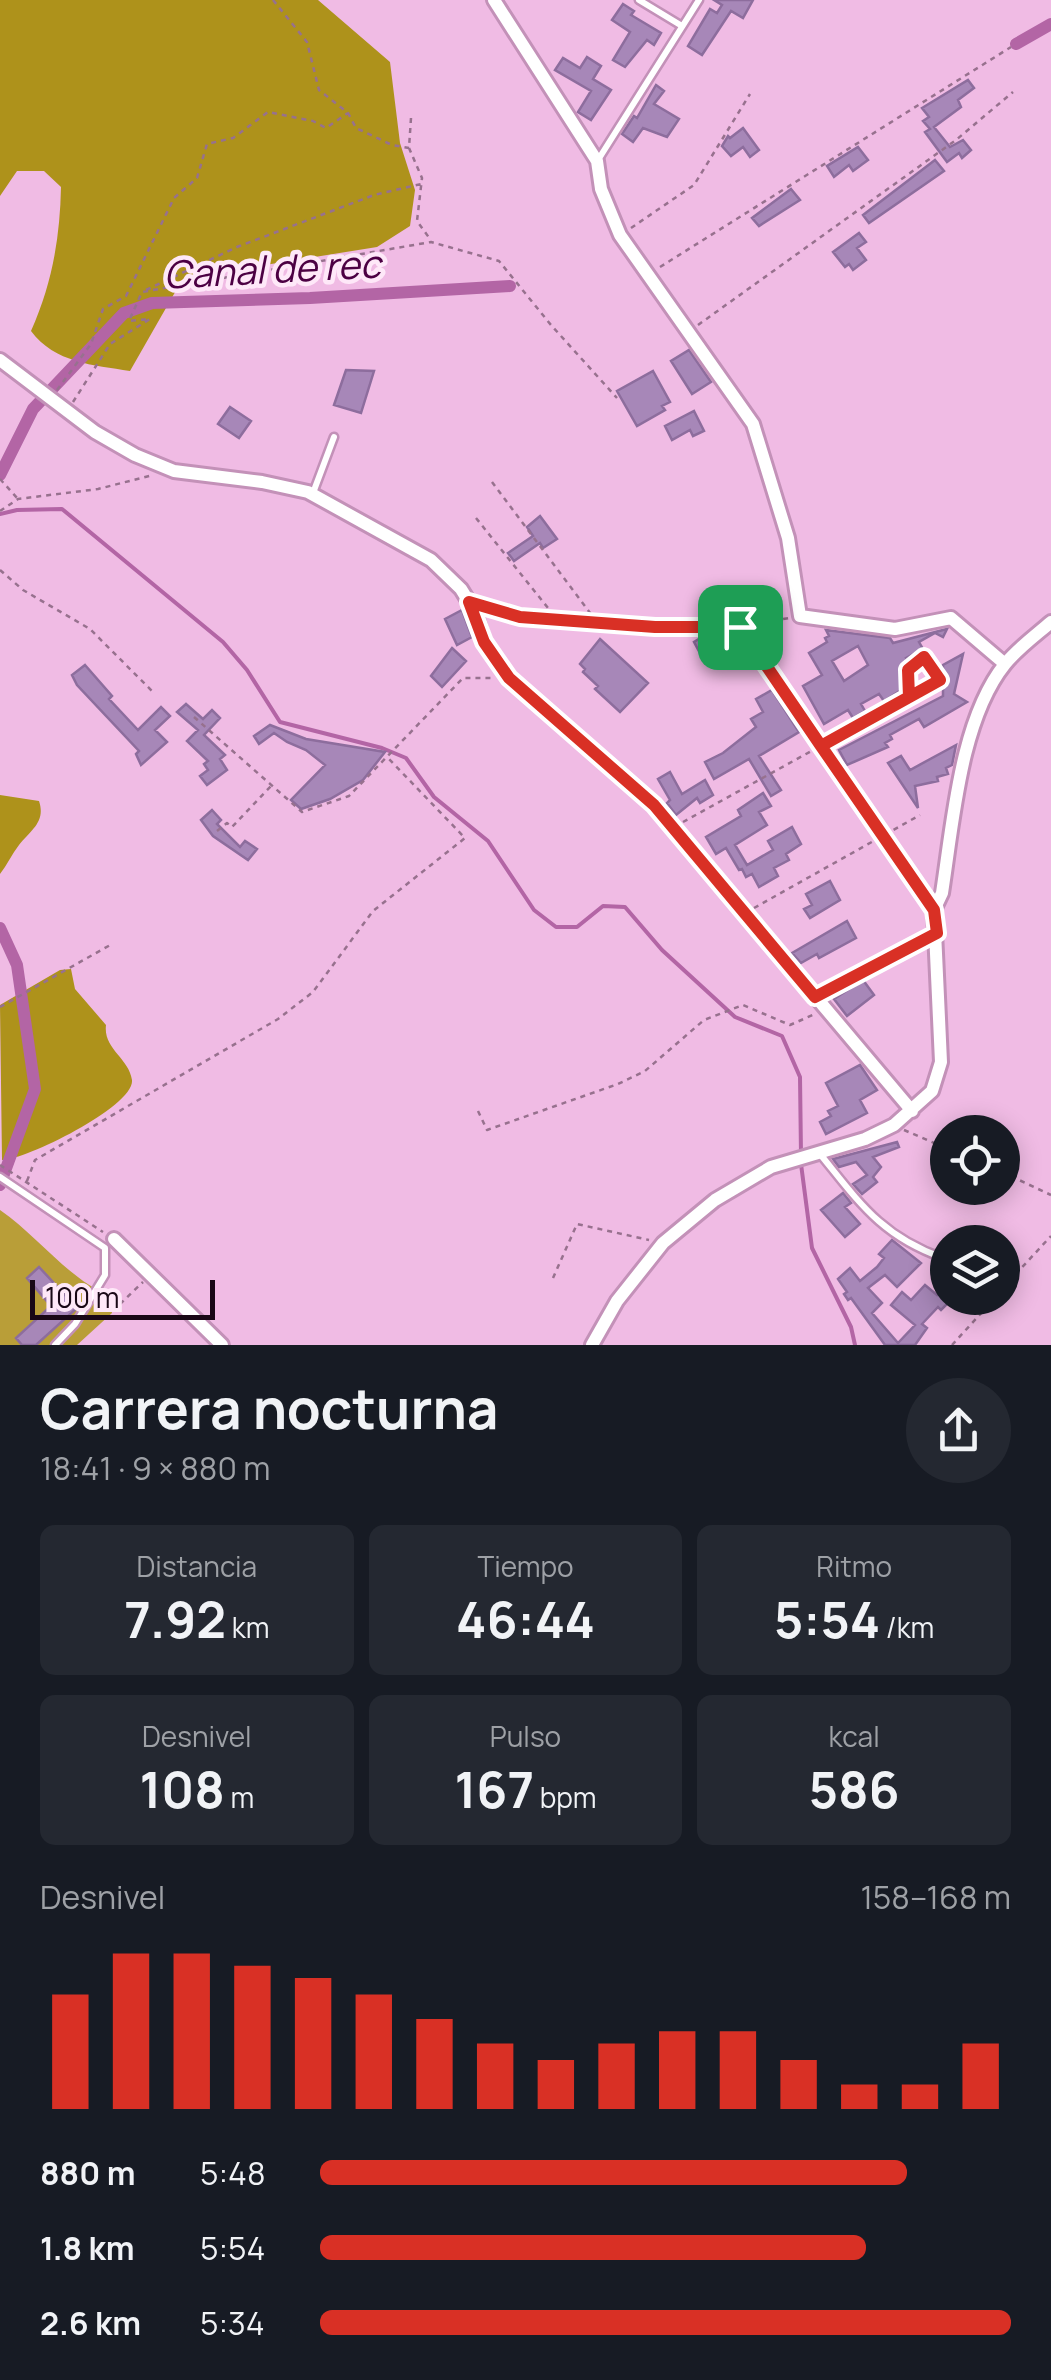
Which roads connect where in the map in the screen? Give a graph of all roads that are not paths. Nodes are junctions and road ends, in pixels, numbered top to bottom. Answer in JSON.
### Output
{"nodes":[{"id":1,"x":494,"y":0,"type":"edge"},
{"id":2,"x":639,"y":0,"type":"edge"},
{"id":3,"x":698,"y":0,"type":"edge"},
{"id":4,"x":682,"y":26,"type":"junction"},
{"id":5,"x":597,"y":162,"type":"junction"},
{"id":6,"x":0,"y":360,"type":"edge"},
{"id":7,"x":334,"y":437,"type":"dead end"},
{"id":8,"x":312,"y":494,"type":"junction"},
{"id":9,"x":1051,"y":622,"type":"edge"},
{"id":10,"x":1005,"y":664,"type":"junction"},
{"id":11,"x":912,"y":1111,"type":"junction"},
{"id":12,"x":819,"y":1153,"type":"junction"},
{"id":13,"x":0,"y":1177,"type":"edge"},
{"id":14,"x":114,"y":1240,"type":"road end"},
{"id":15,"x":930,"y":1254,"type":"edge"},
{"id":16,"x":55,"y":1345,"type":"edge"},
{"id":17,"x":222,"y":1345,"type":"edge"},
{"id":18,"x":592,"y":1345,"type":"edge"}],
"edges":[{"from":1,"to":5,"type":"street"},
{"from":2,"to":4,"type":"lane"},
{"from":3,"to":4,"type":"lane"},
{"from":4,"to":5,"type":"lane"},
{"from":5,"to":10,"type":"street"},
{"from":6,"to":8,"type":"street"},
{"from":7,"to":8,"type":"lane"},
{"from":8,"to":11,"type":"street"},
{"from":9,"to":10,"type":"street"},
{"from":10,"to":11,"type":"street"},
{"from":11,"to":12,"type":"street"},
{"from":12,"to":15,"type":"lane"},
{"from":12,"to":18,"type":"street"},
{"from":13,"to":16,"type":"lane"},
{"from":14,"to":17,"type":"street"}]}
